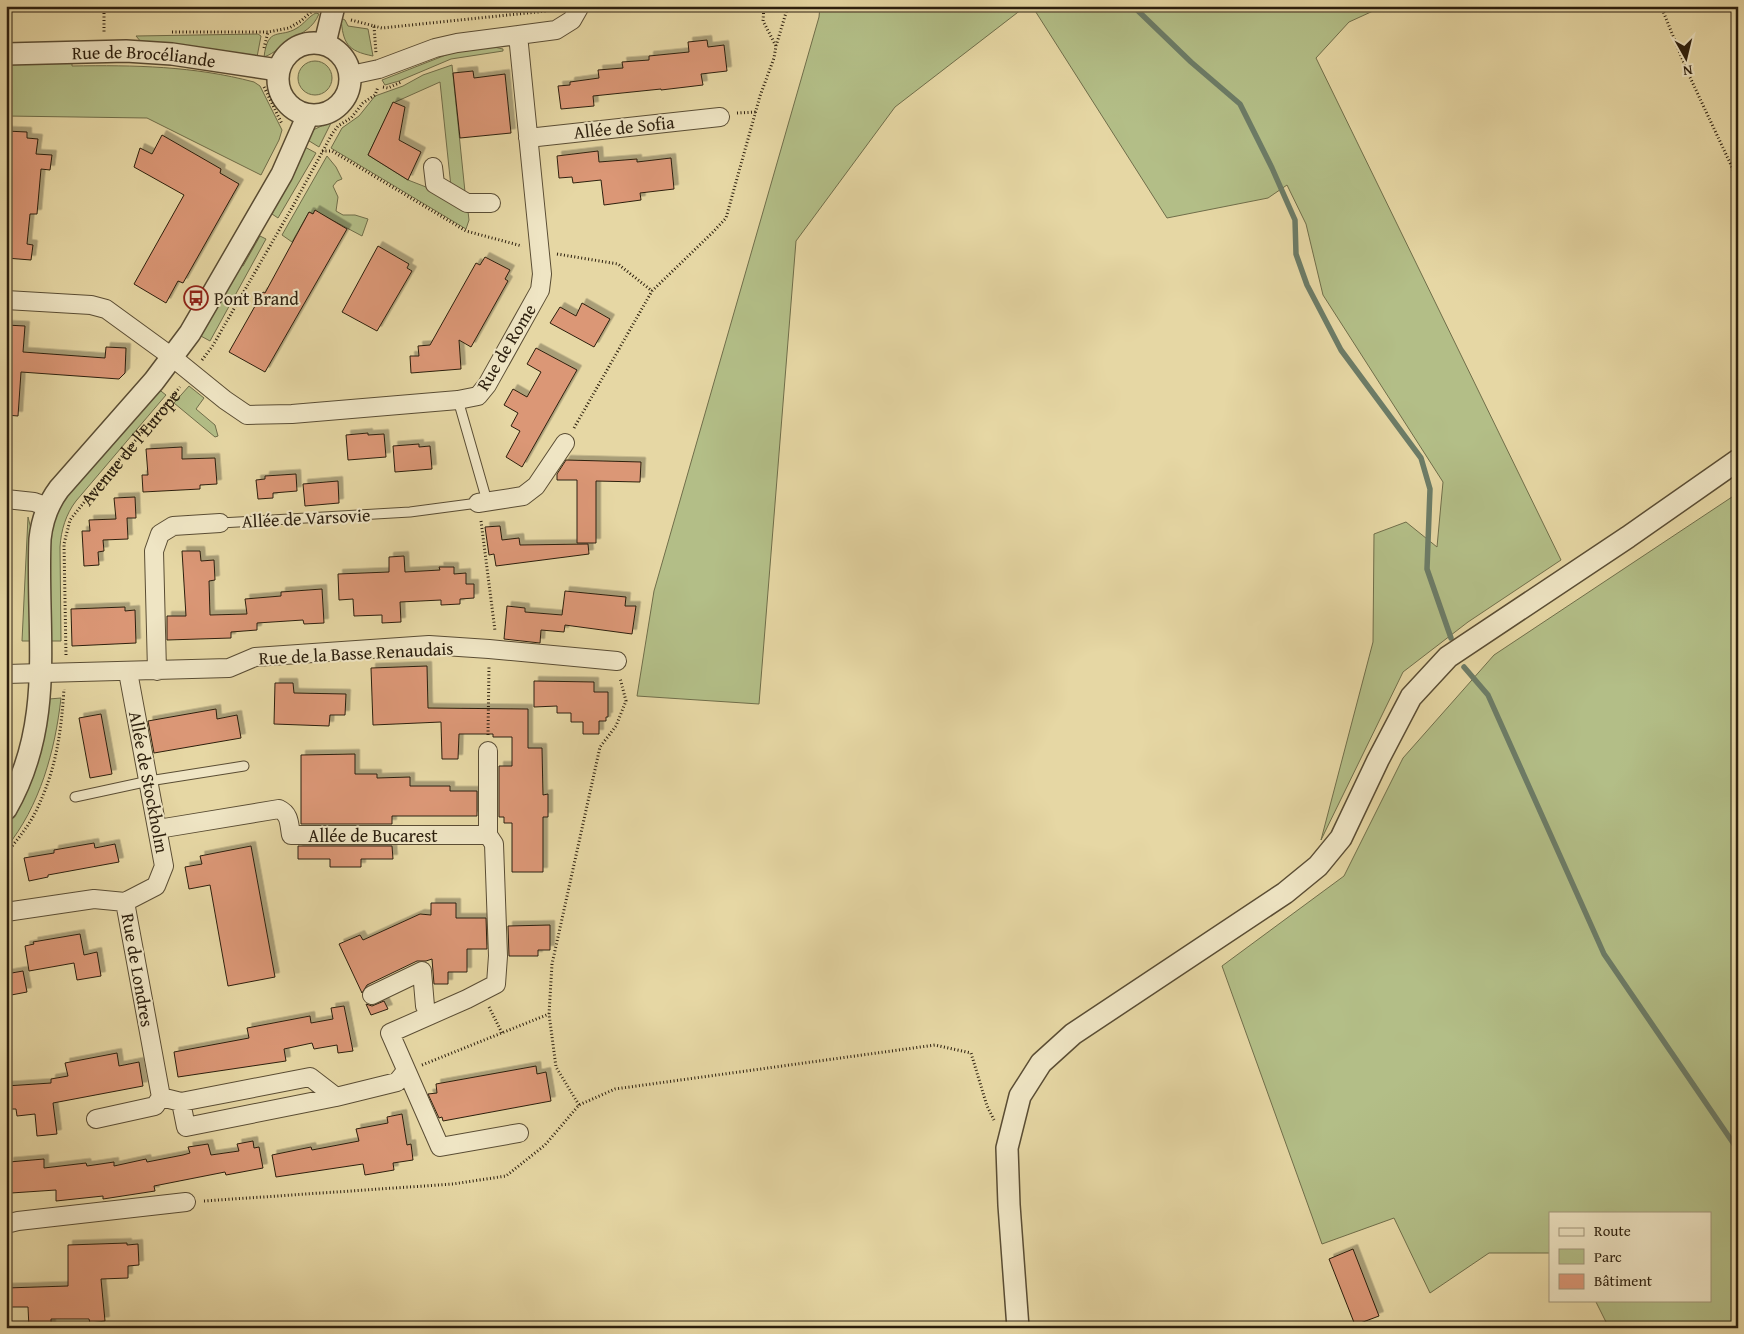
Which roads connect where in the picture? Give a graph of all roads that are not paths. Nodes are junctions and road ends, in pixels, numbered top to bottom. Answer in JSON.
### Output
{"nodes":[{"id":1,"x":580,"y":7,"type":"edge"},
{"id":2,"x":334,"y":10,"type":"edge"},
{"id":3,"x":518,"y":35,"type":"junction"},
{"id":4,"x":325,"y":43,"type":"junction"},
{"id":5,"x":6,"y":54,"type":"edge"},
{"id":6,"x":278,"y":70,"type":"junction"},
{"id":7,"x":351,"y":75,"type":"junction"},
{"id":8,"x":308,"y":115,"type":"junction"},
{"id":9,"x":720,"y":117,"type":"dead end"},
{"id":10,"x":528,"y":138,"type":"junction"},
{"id":11,"x":433,"y":167,"type":"dead end"},
{"id":12,"x":491,"y":203,"type":"dead end"},
{"id":13,"x":6,"y":300,"type":"edge"},
{"id":14,"x":172,"y":357,"type":"junction"},
{"id":15,"x":458,"y":400,"type":"junction"},
{"id":16,"x":565,"y":443,"type":"road end"},
{"id":17,"x":1738,"y":460,"type":"edge"},
{"id":18,"x":6,"y":499,"type":"edge"},
{"id":19,"x":483,"y":502,"type":"junction"},
{"id":20,"x":48,"y":507,"type":"junction"},
{"id":21,"x":220,"y":523,"type":"joint"},
{"id":22,"x":617,"y":661,"type":"road end"},
{"id":23,"x":157,"y":671,"type":"junction"},
{"id":24,"x":41,"y":672,"type":"junction"},
{"id":25,"x":128,"y":672,"type":"junction"},
{"id":26,"x":6,"y":674,"type":"edge"},
{"id":27,"x":488,"y":751,"type":"road end"},
{"id":28,"x":244,"y":766,"type":"dead end"},
{"id":29,"x":149,"y":781,"type":"junction"},
{"id":30,"x":75,"y":796,"type":"dead end"},
{"id":31,"x":6,"y":809,"type":"edge"},
{"id":32,"x":158,"y":829,"type":"junction"},
{"id":33,"x":488,"y":835,"type":"junction"},
{"id":34,"x":125,"y":902,"type":"junction"},
{"id":35,"x":6,"y":912,"type":"edge"},
{"id":36,"x":372,"y":995,"type":"dead end"},
{"id":37,"x":430,"y":1015,"type":"junction"},
{"id":38,"x":406,"y":1071,"type":"junction"},
{"id":39,"x":161,"y":1097,"type":"junction"},
{"id":40,"x":336,"y":1098,"type":"junction"},
{"id":41,"x":181,"y":1102,"type":"junction"},
{"id":42,"x":96,"y":1119,"type":"dead end"},
{"id":43,"x":519,"y":1133,"type":"dead end"},
{"id":44,"x":186,"y":1202,"type":"road end"},
{"id":45,"x":6,"y":1224,"type":"edge"},
{"id":46,"x":1018,"y":1328,"type":"edge"}],
"edges":[{"from":1,"to":3,"type":"street"},
{"from":2,"to":4,"type":"street"},
{"from":3,"to":7,"type":"street"},
{"from":3,"to":10,"type":"street","name":"Rue de Rome"},
{"from":4,"to":6,"type":"street"},
{"from":4,"to":7,"type":"street"},
{"from":5,"to":6,"type":"street","name":"Rue de Brocéliande"},
{"from":6,"to":8,"type":"street"},
{"from":7,"to":8,"type":"street"},
{"from":8,"to":14,"type":"street","name":"Avenue de l'Europe"},
{"from":9,"to":10,"type":"street","name":"Allée de Sofia"},
{"from":10,"to":15,"type":"street","name":"Rue de Rome"},
{"from":11,"to":12,"type":"street"},
{"from":13,"to":14,"type":"street","name":"Rue de Rome"},
{"from":14,"to":15,"type":"street","name":"Rue de Rome"},
{"from":14,"to":20,"type":"street","name":"Avenue de l'Europe"},
{"from":15,"to":19,"type":"lane"},
{"from":16,"to":19,"type":"street","name":"Allée de Varsovie"},
{"from":17,"to":46,"type":"street"},
{"from":18,"to":20,"type":"street"},
{"from":19,"to":21,"type":"lane","name":"Allée de Varsovie"},
{"from":20,"to":24,"type":"street","name":"Avenue de l'Europe"},
{"from":21,"to":23,"type":"street","name":"Allée de Varsovie"},
{"from":22,"to":23,"type":"street","name":"Rue de la Basse Renaudais"},
{"from":23,"to":25,"type":"street","name":"Rue de la Basse Renaudais"},
{"from":24,"to":25,"type":"street","name":"Rue de la Basse Renaudais"},
{"from":24,"to":26,"type":"street","name":"Rue de la Basse Renaudais"},
{"from":24,"to":31,"type":"street","name":"Avenue de l'Europe"},
{"from":25,"to":29,"type":"street","name":"Allée de Stockholm"},
{"from":27,"to":33,"type":"street"},
{"from":28,"to":29,"type":"lane"},
{"from":29,"to":30,"type":"lane"},
{"from":29,"to":32,"type":"street","name":"Allée de Stockholm"},
{"from":32,"to":33,"type":"street","name":"Allée de Bucarest"},
{"from":32,"to":34,"type":"street","name":"Allée de Stockholm"},
{"from":33,"to":37,"type":"street"},
{"from":34,"to":35,"type":"street","name":"Rue de Londres"},
{"from":34,"to":39,"type":"street","name":"Rue de Londres"},
{"from":36,"to":37,"type":"street"},
{"from":37,"to":38,"type":"street"},
{"from":38,"to":40,"type":"street"},
{"from":38,"to":43,"type":"street"},
{"from":39,"to":41,"type":"street"},
{"from":39,"to":42,"type":"street"},
{"from":40,"to":41,"type":"street"},
{"from":40,"to":41,"type":"street"},
{"from":44,"to":45,"type":"street"}]}
